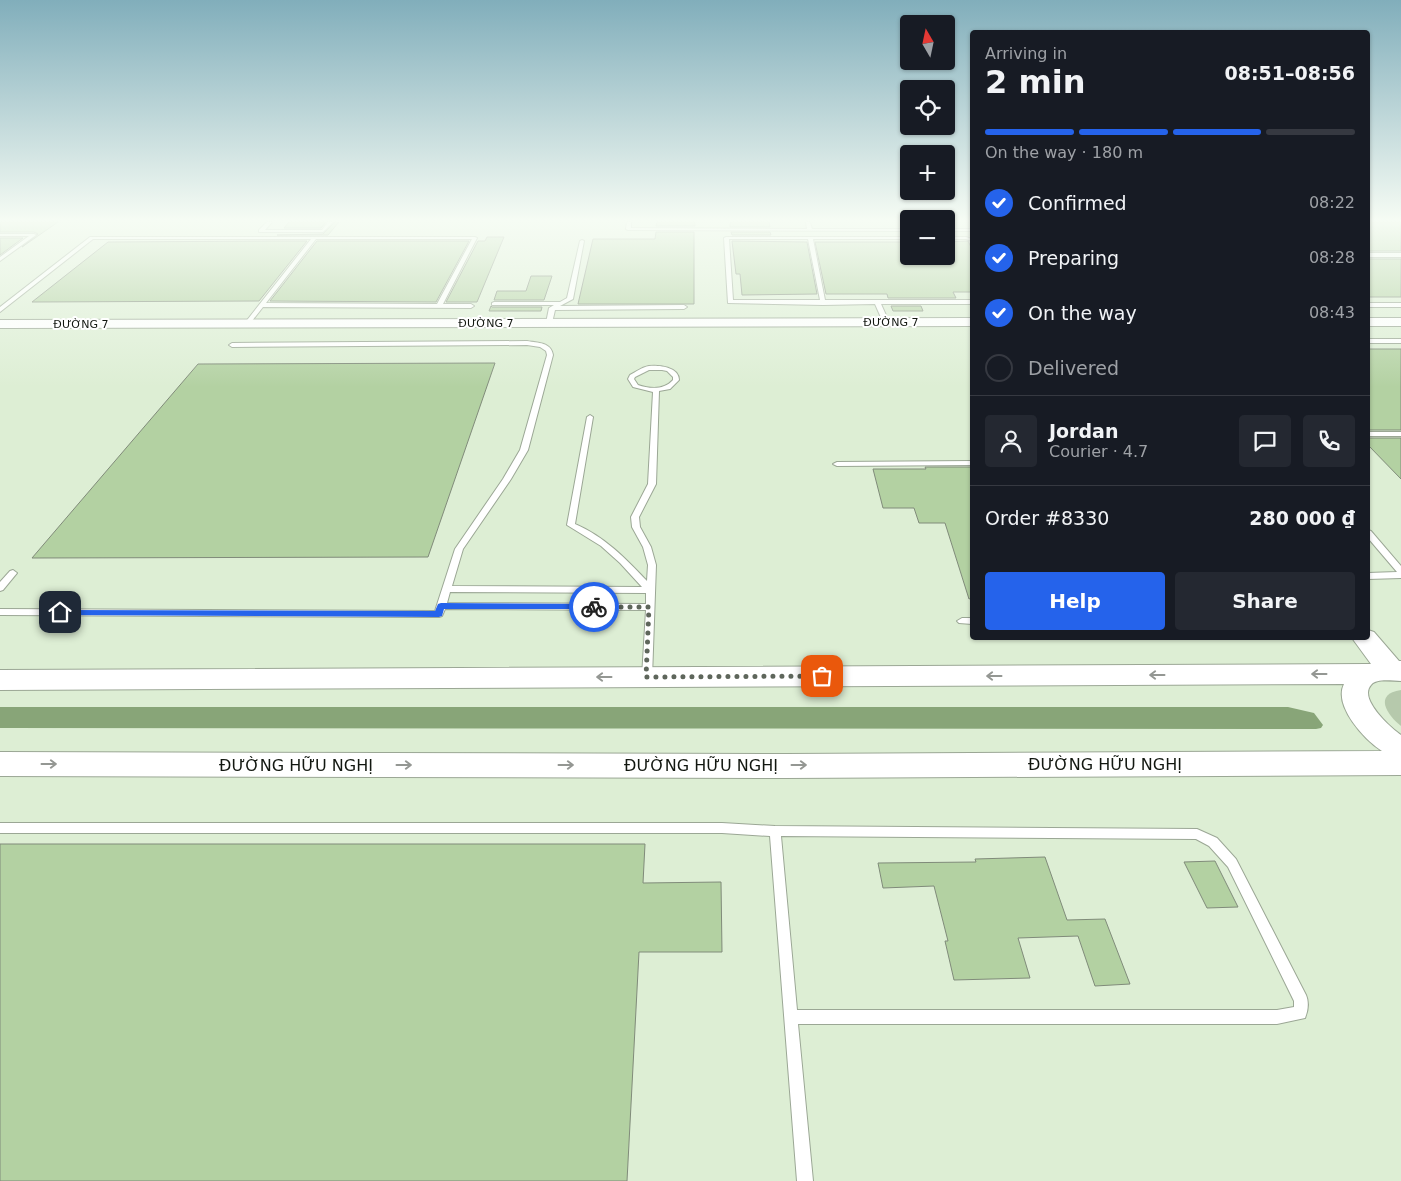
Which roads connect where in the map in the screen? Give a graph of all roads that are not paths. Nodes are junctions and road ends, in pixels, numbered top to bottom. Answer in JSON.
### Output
{"nodes":[{"id":1,"x":42,"y":277,"type":"edge"},
{"id":2,"x":284,"y":277,"type":"edge"},
{"id":3,"x":454,"y":277,"type":"edge"},
{"id":4,"x":574,"y":277,"type":"edge"},
{"id":5,"x":728,"y":277,"type":"edge"},
{"id":6,"x":818,"y":277,"type":"edge"},
{"id":7,"x":970,"y":302,"type":"edge"},
{"id":8,"x":562,"y":303,"type":"junction"},
{"id":9,"x":823,"y":303,"type":"junction"},
{"id":10,"x":878,"y":303,"type":"junction"},
{"id":11,"x":494,"y":304,"type":"dead end"},
{"id":12,"x":262,"y":305,"type":"junction"},
{"id":13,"x":1370,"y":305,"type":"edge"},
{"id":14,"x":1401,"y":305,"type":"edge"},
{"id":15,"x":439,"y":306,"type":"junction"},
{"id":16,"x":471,"y":306,"type":"dead end"},
{"id":17,"x":684,"y":306,"type":"dead end"},
{"id":18,"x":552,"y":308,"type":"junction"},
{"id":19,"x":0,"y":310,"type":"edge"},
{"id":20,"x":886,"y":322,"type":"junction"},
{"id":21,"x":970,"y":322,"type":"edge"},
{"id":22,"x":1370,"y":322,"type":"edge"},
{"id":23,"x":1401,"y":322,"type":"edge"},
{"id":24,"x":549,"y":323,"type":"junction"},
{"id":25,"x":0,"y":324,"type":"edge"},
{"id":26,"x":246,"y":324,"type":"junction"},
{"id":27,"x":1370,"y":341,"type":"edge"},
{"id":28,"x":1401,"y":341,"type":"edge"},
{"id":29,"x":232,"y":344,"type":"dead end"},
{"id":30,"x":656,"y":390,"type":"junction"},
{"id":31,"x":590,"y":417,"type":"dead end"},
{"id":32,"x":1370,"y":434,"type":"edge"},
{"id":33,"x":1401,"y":434,"type":"edge"},
{"id":34,"x":970,"y":463,"type":"edge"},
{"id":35,"x":837,"y":464,"type":"dead end"},
{"id":36,"x":1370,"y":535,"type":"edge"},
{"id":37,"x":13,"y":573,"type":"dead end"},
{"id":38,"x":1401,"y":573,"type":"edge"},
{"id":39,"x":1370,"y":576,"type":"edge"},
{"id":40,"x":0,"y":588,"type":"edge"},
{"id":41,"x":446,"y":589,"type":"junction"},
{"id":42,"x":650,"y":590,"type":"junction"},
{"id":43,"x":441,"y":606,"type":"junction"},
{"id":44,"x":649,"y":607,"type":"junction"},
{"id":45,"x":0,"y":612,"type":"edge"},
{"id":46,"x":962,"y":621,"type":"dead end"},
{"id":47,"x":970,"y":621,"type":"edge"},
{"id":48,"x":1367,"y":640,"type":"edge"},
{"id":49,"x":1387,"y":672,"type":"edge"},
{"id":50,"x":646,"y":677,"type":"junction"},
{"id":51,"x":0,"y":680,"type":"edge"},
{"id":52,"x":1401,"y":749,"type":"edge"},
{"id":53,"x":1401,"y":763,"type":"edge"},
{"id":54,"x":0,"y":764,"type":"edge"},
{"id":55,"x":0,"y":828,"type":"edge"},
{"id":56,"x":775,"y":831,"type":"junction"},
{"id":57,"x":791,"y":1017,"type":"junction"},
{"id":58,"x":805,"y":1181,"type":"edge"}],
"edges":[{"from":1,"to":19,"type":"lane"},
{"from":2,"to":12,"type":"lane"},
{"from":3,"to":15,"type":"lane"},
{"from":4,"to":8,"type":"lane"},
{"from":5,"to":9,"type":"lane"},
{"from":6,"to":9,"type":"lane"},
{"from":7,"to":10,"type":"lane"},
{"from":8,"to":11,"type":"lane"},
{"from":8,"to":18,"type":"lane"},
{"from":9,"to":10,"type":"lane"},
{"from":10,"to":20,"type":"lane"},
{"from":12,"to":15,"type":"lane"},
{"from":12,"to":26,"type":"lane"},
{"from":13,"to":14,"type":"lane"},
{"from":15,"to":16,"type":"lane"},
{"from":17,"to":18,"type":"lane"},
{"from":18,"to":24,"type":"lane"},
{"from":20,"to":21,"type":"street","name":"ĐƯỜNG 7"},
{"from":20,"to":24,"type":"street","name":"ĐƯỜNG 7"},
{"from":22,"to":23,"type":"street"},
{"from":24,"to":26,"type":"street","name":"ĐƯỜNG 7"},
{"from":25,"to":26,"type":"street","name":"ĐƯỜNG 7"},
{"from":27,"to":28,"type":"lane"},
{"from":29,"to":41,"type":"lane"},
{"from":30,"to":30,"type":"lane"},
{"from":30,"to":42,"type":"lane"},
{"from":31,"to":42,"type":"lane"},
{"from":32,"to":33,"type":"lane"},
{"from":34,"to":35,"type":"lane"},
{"from":36,"to":38,"type":"lane"},
{"from":37,"to":40,"type":"lane"},
{"from":38,"to":39,"type":"lane"},
{"from":41,"to":42,"type":"lane"},
{"from":41,"to":43,"type":"lane"},
{"from":42,"to":44,"type":"lane"},
{"from":43,"to":44,"type":"lane"},
{"from":43,"to":45,"type":"lane"},
{"from":44,"to":50,"type":"lane"},
{"from":46,"to":47,"type":"lane"},
{"from":48,"to":49,"type":"main road"},
{"from":49,"to":50,"type":"main road","one_way":true},
{"from":49,"to":52,"type":"main road"},
{"from":50,"to":51,"type":"main road","one_way":true},
{"from":54,"to":53,"type":"main road","name":"ĐƯỜNG HỮU NGHỊ","one_way":true},
{"from":55,"to":56,"type":"lane"},
{"from":56,"to":57,"type":"lane"},
{"from":56,"to":57,"type":"lane"},
{"from":57,"to":58,"type":"lane"}]}
